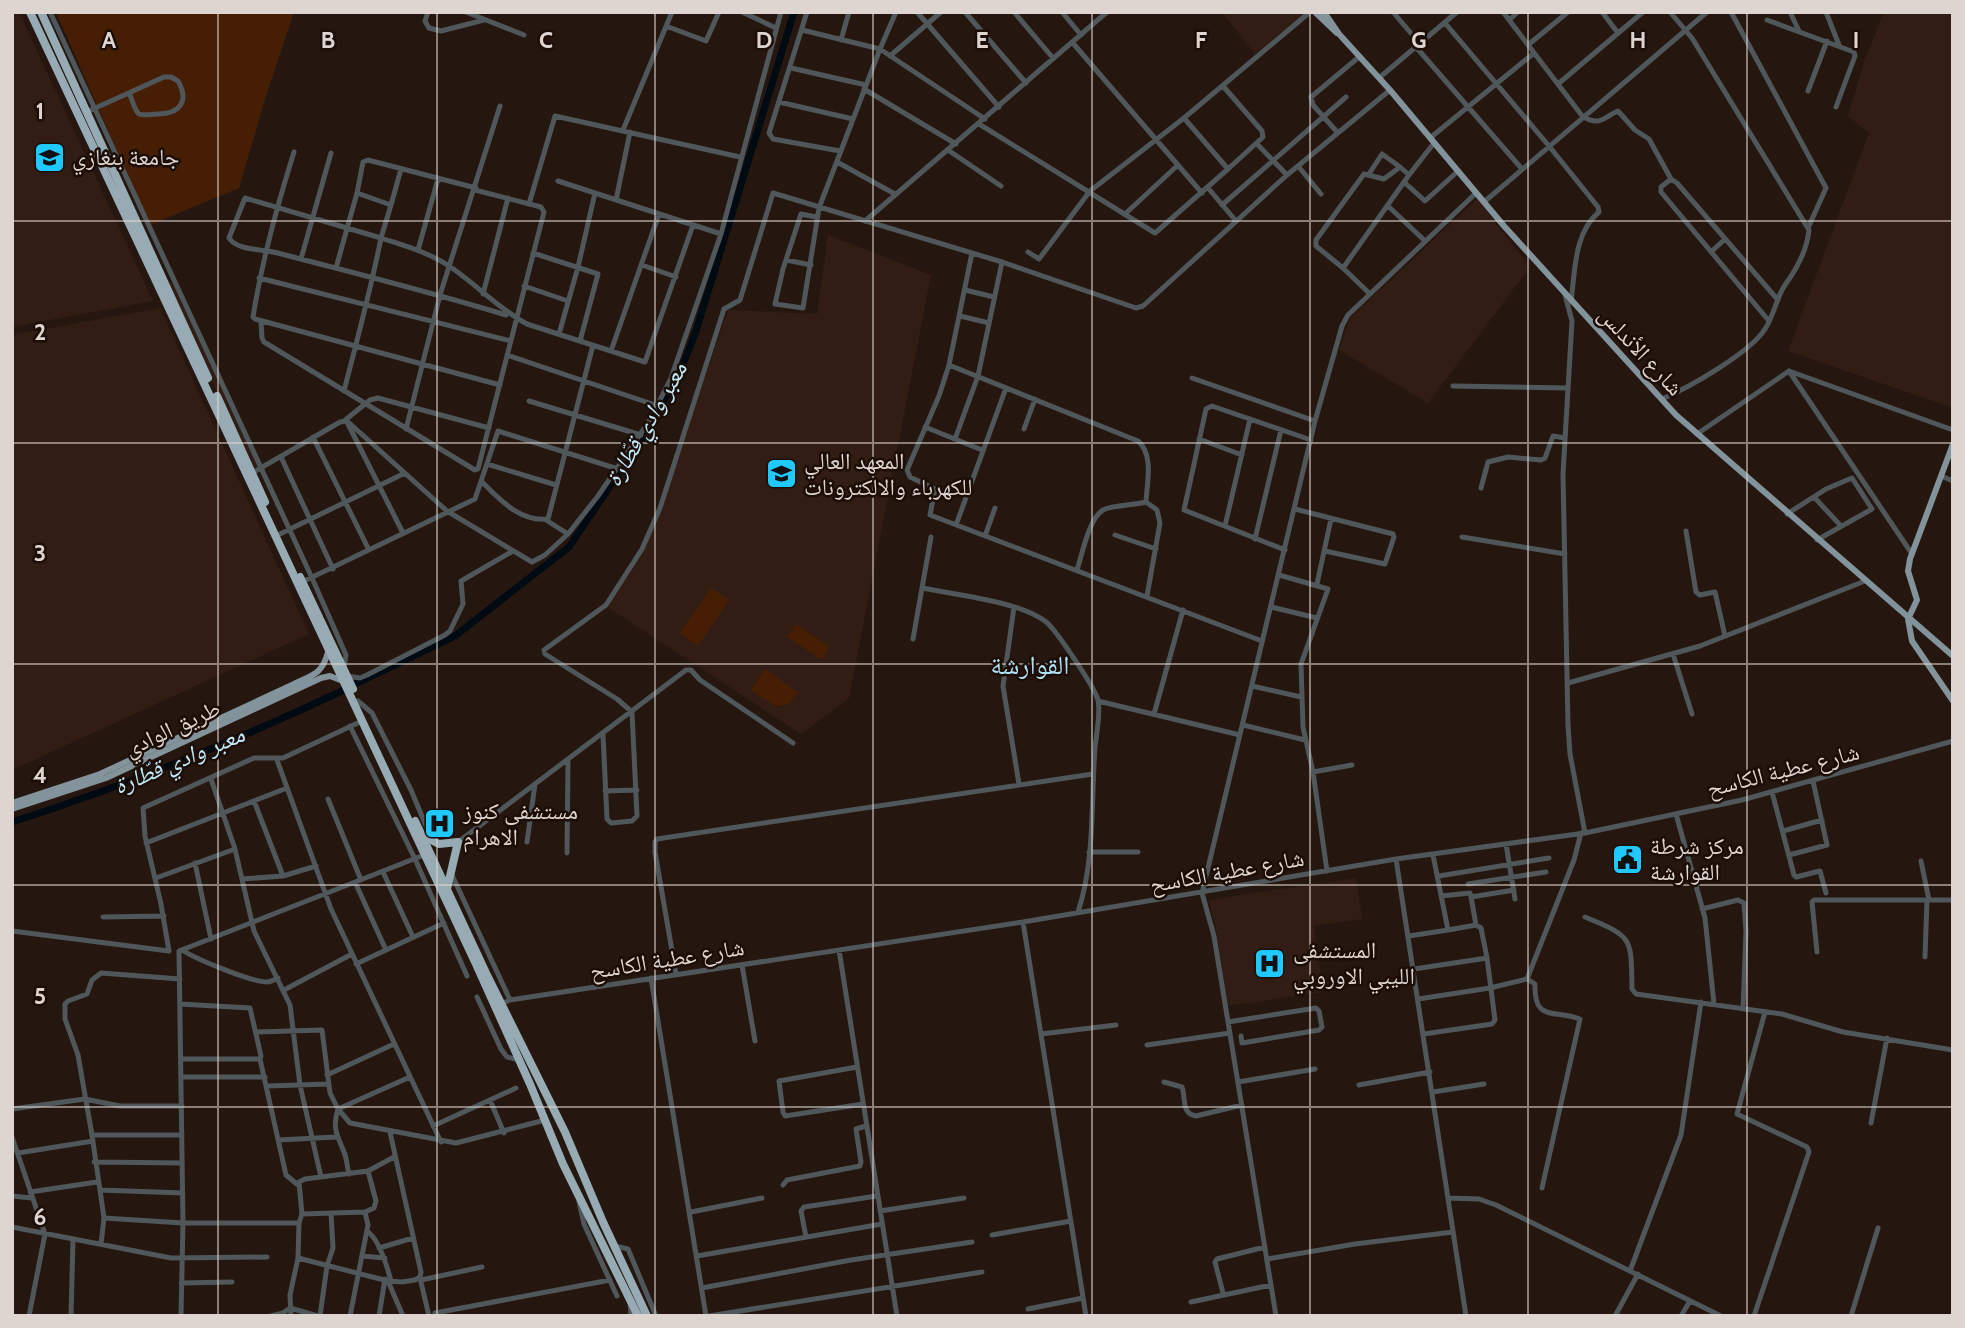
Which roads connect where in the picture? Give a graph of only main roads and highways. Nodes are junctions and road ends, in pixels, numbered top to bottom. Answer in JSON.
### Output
{"nodes":[{"id":1,"x":30,"y":12,"type":"edge"},
{"id":2,"x":1313,"y":12,"type":"edge"},
{"id":3,"x":1324,"y":12,"type":"edge"},
{"id":4,"x":45,"y":13,"type":"edge"},
{"id":5,"x":1339,"y":34,"type":"junction"},
{"id":6,"x":1953,"y":444,"type":"edge"},
{"id":7,"x":1908,"y":619,"type":"junction"},
{"id":8,"x":334,"y":647,"type":"junction"},
{"id":9,"x":1953,"y":656,"type":"edge"},
{"id":10,"x":320,"y":675,"type":"junction"},
{"id":11,"x":344,"y":675,"type":"junction"},
{"id":12,"x":1953,"y":701,"type":"edge"},
{"id":13,"x":114,"y":771,"type":"junction"},
{"id":14,"x":12,"y":803,"type":"edge"},
{"id":15,"x":12,"y":810,"type":"edge"},
{"id":16,"x":421,"y":835,"type":"junction"},
{"id":17,"x":447,"y":889,"type":"junction"},
{"id":18,"x":565,"y":1132,"type":"junction"},
{"id":19,"x":552,"y":1139,"type":"junction"},
{"id":20,"x":576,"y":1158,"type":"junction"},
{"id":21,"x":563,"y":1164,"type":"junction"},
{"id":22,"x":638,"y":1316,"type":"edge"},
{"id":23,"x":647,"y":1316,"type":"edge"}],
"edges":[{"from":1,"to":8,"type":"highway"},
{"from":2,"to":5,"type":"main road","name":"شارع الأندلس"},
{"from":3,"to":5,"type":"main road","name":"شارع الأندلس"},
{"from":4,"to":8,"type":"highway"},
{"from":5,"to":7,"type":"main road","name":"شارع الأندلس"},
{"from":6,"to":7,"type":"main road"},
{"from":7,"to":9,"type":"main road","name":"شارع الأندلس"},
{"from":7,"to":12,"type":"main road"},
{"from":8,"to":10,"type":"main road"},
{"from":8,"to":11,"type":"highway"},
{"from":10,"to":11,"type":"main road"},
{"from":10,"to":13,"type":"main road","name":"طريق الوادي"},
{"from":11,"to":16,"type":"highway"},
{"from":11,"to":19,"type":"highway"},
{"from":13,"to":14,"type":"main road","name":"طريق الوادي"},
{"from":13,"to":15,"type":"main road","name":"طريق الوادي"},
{"from":16,"to":17,"type":"highway"},
{"from":16,"to":17,"type":"highway"},
{"from":17,"to":18,"type":"highway"},
{"from":18,"to":19,"type":"highway"},
{"from":18,"to":20,"type":"highway"},
{"from":19,"to":21,"type":"highway"},
{"from":20,"to":21,"type":"highway"},
{"from":20,"to":23,"type":"highway"},
{"from":21,"to":22,"type":"highway"}]}
